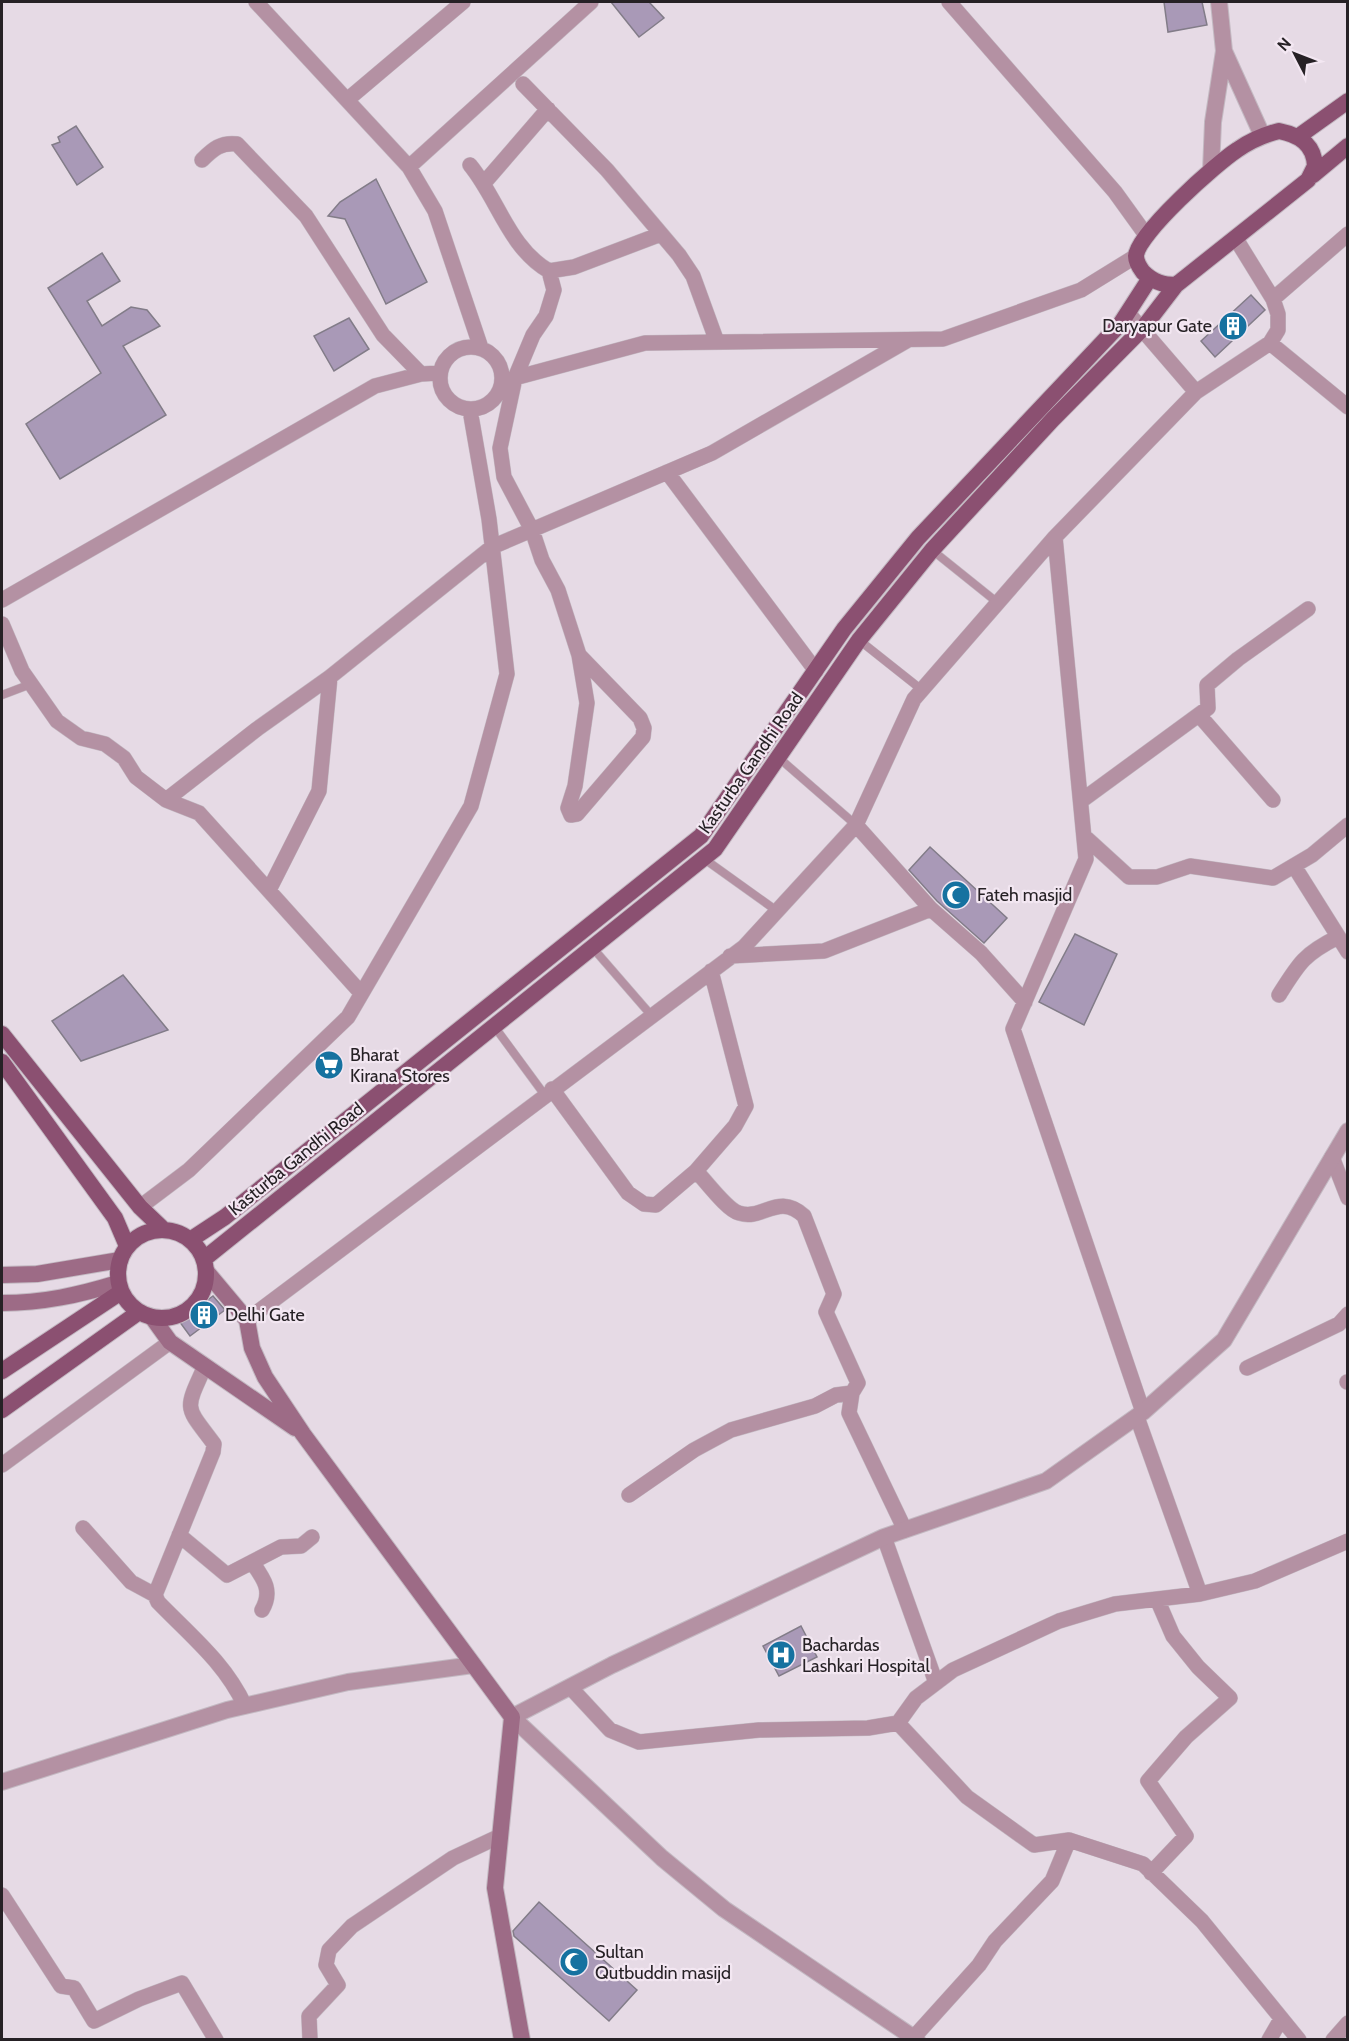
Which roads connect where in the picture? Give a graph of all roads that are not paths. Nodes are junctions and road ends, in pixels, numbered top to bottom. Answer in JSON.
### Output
{"nodes":[{"id":1,"x":256,"y":2,"type":"edge"},
{"id":2,"x":463,"y":2,"type":"edge"},
{"id":3,"x":591,"y":2,"type":"edge"},
{"id":4,"x":1219,"y":2,"type":"edge"},
{"id":5,"x":957,"y":3,"type":"edge"},
{"id":6,"x":1224,"y":51,"type":"junction"},
{"id":7,"x":523,"y":84,"type":"dead end"},
{"id":8,"x":347,"y":100,"type":"junction"},
{"id":9,"x":1347,"y":101,"type":"edge"},
{"id":10,"x":548,"y":109,"type":"junction"},
{"id":11,"x":1262,"y":135,"type":"junction"},
{"id":12,"x":1299,"y":136,"type":"junction"},
{"id":13,"x":1347,"y":146,"type":"edge"},
{"id":14,"x":202,"y":160,"type":"dead end"},
{"id":15,"x":470,"y":165,"type":"dead end"},
{"id":16,"x":409,"y":167,"type":"junction"},
{"id":17,"x":1211,"y":170,"type":"junction"},
{"id":18,"x":1313,"y":175,"type":"junction"},
{"id":19,"x":484,"y":183,"type":"junction"},
{"id":20,"x":661,"y":234,"type":"junction"},
{"id":21,"x":1347,"y":234,"type":"edge"},
{"id":22,"x":1146,"y":236,"type":"junction"},
{"id":23,"x":1236,"y":239,"type":"junction"},
{"id":24,"x":1136,"y":256,"type":"junction"},
{"id":25,"x":549,"y":271,"type":"junction"},
{"id":26,"x":1150,"y":278,"type":"junction"},
{"id":27,"x":1176,"y":285,"type":"junction"},
{"id":28,"x":1273,"y":300,"type":"junction"},
{"id":29,"x":1128,"y":312,"type":"junction"},
{"id":30,"x":1143,"y":328,"type":"junction"},
{"id":31,"x":908,"y":340,"type":"junction"},
{"id":32,"x":717,"y":342,"type":"junction"},
{"id":33,"x":1270,"y":343,"type":"junction"},
{"id":34,"x":480,"y":348,"type":"junction"},
{"id":35,"x":440,"y":373,"type":"junction"},
{"id":36,"x":421,"y":374,"type":"junction"},
{"id":37,"x":509,"y":379,"type":"junction"},
{"id":38,"x":1196,"y":393,"type":"junction"},
{"id":39,"x":1347,"y":407,"type":"edge"},
{"id":40,"x":470,"y":410,"type":"junction"},
{"id":41,"x":668,"y":472,"type":"junction"},
{"id":42,"x":532,"y":530,"type":"junction"},
{"id":43,"x":1055,"y":537,"type":"junction"},
{"id":44,"x":492,"y":547,"type":"junction"},
{"id":45,"x":932,"y":550,"type":"junction"},
{"id":46,"x":2,"y":600,"type":"edge"},
{"id":47,"x":998,"y":603,"type":"junction"},
{"id":48,"x":1308,"y":609,"type":"dead end"},
{"id":49,"x":2,"y":624,"type":"edge"},
{"id":50,"x":859,"y":640,"type":"junction"},
{"id":51,"x":579,"y":655,"type":"junction"},
{"id":52,"x":816,"y":671,"type":"junction"},
{"id":53,"x":330,"y":677,"type":"junction"},
{"id":54,"x":31,"y":684,"type":"junction"},
{"id":55,"x":921,"y":690,"type":"junction"},
{"id":56,"x":2,"y":695,"type":"edge"},
{"id":57,"x":1199,"y":715,"type":"junction"},
{"id":58,"x":779,"y":758,"type":"junction"},
{"id":59,"x":166,"y":800,"type":"junction"},
{"id":60,"x":1273,"y":800,"type":"dead end"},
{"id":61,"x":1081,"y":801,"type":"junction"},
{"id":62,"x":856,"y":825,"type":"junction"},
{"id":63,"x":1347,"y":825,"type":"edge"},
{"id":64,"x":1084,"y":836,"type":"junction"},
{"id":65,"x":703,"y":858,"type":"junction"},
{"id":66,"x":1294,"y":866,"type":"junction"},
{"id":67,"x":269,"y":890,"type":"junction"},
{"id":68,"x":931,"y":909,"type":"junction"},
{"id":69,"x":777,"y":911,"type":"junction"},
{"id":70,"x":1338,"y":937,"type":"junction"},
{"id":71,"x":592,"y":947,"type":"junction"},
{"id":72,"x":1347,"y":952,"type":"edge"},
{"id":73,"x":730,"y":956,"type":"junction"},
{"id":74,"x":711,"y":971,"type":"junction"},
{"id":75,"x":361,"y":993,"type":"junction"},
{"id":76,"x":1279,"y":995,"type":"dead end"},
{"id":77,"x":1025,"y":1002,"type":"junction"},
{"id":78,"x":651,"y":1015,"type":"junction"},
{"id":79,"x":494,"y":1026,"type":"junction"},
{"id":80,"x":2,"y":1034,"type":"edge"},
{"id":81,"x":2,"y":1062,"type":"edge"},
{"id":82,"x":548,"y":1092,"type":"junction"},
{"id":83,"x":1347,"y":1131,"type":"edge"},
{"id":84,"x":1332,"y":1157,"type":"junction"},
{"id":85,"x":696,"y":1171,"type":"junction"},
{"id":86,"x":1347,"y":1198,"type":"edge"},
{"id":87,"x":140,"y":1207,"type":"junction"},
{"id":88,"x":164,"y":1230,"type":"junction"},
{"id":89,"x":190,"y":1240,"type":"junction"},
{"id":90,"x":124,"y":1253,"type":"junction"},
{"id":91,"x":205,"y":1265,"type":"junction"},
{"id":92,"x":2,"y":1275,"type":"edge"},
{"id":93,"x":120,"y":1287,"type":"junction"},
{"id":94,"x":2,"y":1303,"type":"edge"},
{"id":95,"x":1347,"y":1314,"type":"edge"},
{"id":96,"x":145,"y":1315,"type":"junction"},
{"id":97,"x":247,"y":1320,"type":"junction"},
{"id":98,"x":170,"y":1342,"type":"junction"},
{"id":99,"x":205,"y":1366,"type":"junction"},
{"id":100,"x":1247,"y":1368,"type":"dead end"},
{"id":101,"x":2,"y":1371,"type":"edge"},
{"id":102,"x":852,"y":1393,"type":"junction"},
{"id":103,"x":2,"y":1410,"type":"edge"},
{"id":104,"x":1140,"y":1414,"type":"junction"},
{"id":105,"x":303,"y":1434,"type":"junction"},
{"id":106,"x":2,"y":1465,"type":"edge"},
{"id":107,"x":629,"y":1495,"type":"dead end"},
{"id":108,"x":83,"y":1528,"type":"dead end"},
{"id":109,"x":905,"y":1530,"type":"junction"},
{"id":110,"x":179,"y":1535,"type":"junction"},
{"id":111,"x":312,"y":1537,"type":"dead end"},
{"id":112,"x":884,"y":1537,"type":"junction"},
{"id":113,"x":1347,"y":1541,"type":"edge"},
{"id":114,"x":252,"y":1562,"type":"junction"},
{"id":115,"x":1200,"y":1594,"type":"junction"},
{"id":116,"x":155,"y":1595,"type":"junction"},
{"id":117,"x":1157,"y":1599,"type":"junction"},
{"id":118,"x":262,"y":1610,"type":"dead end"},
{"id":119,"x":473,"y":1665,"type":"junction"},
{"id":120,"x":936,"y":1683,"type":"junction"},
{"id":121,"x":570,"y":1687,"type":"junction"},
{"id":122,"x":245,"y":1706,"type":"junction"},
{"id":123,"x":512,"y":1717,"type":"junction"},
{"id":124,"x":898,"y":1723,"type":"junction"},
{"id":125,"x":2,"y":1782,"type":"edge"},
{"id":126,"x":500,"y":1836,"type":"junction"},
{"id":127,"x":1069,"y":1840,"type":"junction"},
{"id":128,"x":1151,"y":1873,"type":"junction"},
{"id":129,"x":2,"y":1895,"type":"edge"},
{"id":130,"x":1281,"y":2019,"type":"junction"},
{"id":131,"x":1347,"y":2023,"type":"edge"},
{"id":132,"x":916,"y":2038,"type":"edge"},
{"id":133,"x":216,"y":2040,"type":"edge"},
{"id":134,"x":310,"y":2040,"type":"edge"},
{"id":135,"x":522,"y":2040,"type":"edge"},
{"id":136,"x":1269,"y":2040,"type":"edge"},
{"id":137,"x":1299,"y":2040,"type":"edge"},
{"id":138,"x":1333,"y":2040,"type":"edge"}],
"edges":[{"from":1,"to":8,"type":"street"},
{"from":2,"to":8,"type":"street"},
{"from":3,"to":16,"type":"street"},
{"from":4,"to":6,"type":"street"},
{"from":5,"to":22,"type":"street"},
{"from":6,"to":11,"type":"street"},
{"from":6,"to":17,"type":"street"},
{"from":7,"to":10,"type":"street"},
{"from":8,"to":16,"type":"street"},
{"from":9,"to":12,"type":"main road"},
{"from":10,"to":19,"type":"street"},
{"from":10,"to":20,"type":"street"},
{"from":11,"to":12,"type":"main road"},
{"from":11,"to":17,"type":"main road"},
{"from":12,"to":18,"type":"main road"},
{"from":13,"to":18,"type":"main road"},
{"from":14,"to":36,"type":"street"},
{"from":15,"to":19,"type":"street"},
{"from":16,"to":34,"type":"street"},
{"from":17,"to":22,"type":"main road"},
{"from":18,"to":23,"type":"main road","name":"Kasturba Gandhi Road"},
{"from":19,"to":25,"type":"street"},
{"from":20,"to":25,"type":"street"},
{"from":20,"to":32,"type":"street"},
{"from":21,"to":28,"type":"street"},
{"from":22,"to":24,"type":"main road"},
{"from":23,"to":27,"type":"main road","name":"Kasturba Gandhi Road"},
{"from":23,"to":28,"type":"street"},
{"from":24,"to":26,"type":"main road"},
{"from":24,"to":31,"type":"street"},
{"from":25,"to":37,"type":"street"},
{"from":26,"to":27,"type":"main road"},
{"from":26,"to":29,"type":"main road","name":"Kasturba Gandhi Road"},
{"from":27,"to":30,"type":"main road","name":"Kasturba Gandhi Road"},
{"from":28,"to":33,"type":"street"},
{"from":29,"to":30,"type":"street"},
{"from":29,"to":52,"type":"main road","name":"Kasturba Gandhi Road"},
{"from":30,"to":38,"type":"street"},
{"from":30,"to":45,"type":"main road","name":"Kasturba Gandhi Road"},
{"from":31,"to":32,"type":"street"},
{"from":31,"to":41,"type":"street"},
{"from":32,"to":37,"type":"street"},
{"from":33,"to":38,"type":"street"},
{"from":33,"to":39,"type":"street"},
{"from":34,"to":35,"type":"street"},
{"from":34,"to":37,"type":"street"},
{"from":35,"to":36,"type":"street"},
{"from":35,"to":40,"type":"street"},
{"from":36,"to":46,"type":"street"},
{"from":37,"to":40,"type":"street"},
{"from":37,"to":42,"type":"street"},
{"from":38,"to":43,"type":"street"},
{"from":40,"to":44,"type":"street"},
{"from":41,"to":42,"type":"street"},
{"from":41,"to":52,"type":"street"},
{"from":42,"to":44,"type":"street"},
{"from":42,"to":51,"type":"street"},
{"from":43,"to":47,"type":"street"},
{"from":43,"to":61,"type":"street"},
{"from":44,"to":53,"type":"street"},
{"from":44,"to":75,"type":"street"},
{"from":45,"to":47,"type":"lane"},
{"from":45,"to":50,"type":"main road","name":"Kasturba Gandhi Road"},
{"from":47,"to":55,"type":"street"},
{"from":48,"to":57,"type":"street"},
{"from":49,"to":54,"type":"street"},
{"from":50,"to":55,"type":"lane"},
{"from":50,"to":58,"type":"main road","name":"Kasturba Gandhi Road"},
{"from":51,"to":51,"type":"street"},
{"from":52,"to":89,"type":"main road","name":"Kasturba Gandhi Road"},
{"from":53,"to":59,"type":"street"},
{"from":53,"to":67,"type":"street"},
{"from":54,"to":56,"type":"lane"},
{"from":54,"to":59,"type":"street"},
{"from":55,"to":62,"type":"street"},
{"from":57,"to":60,"type":"street"},
{"from":57,"to":61,"type":"street"},
{"from":58,"to":62,"type":"lane"},
{"from":58,"to":65,"type":"main road","name":"Kasturba Gandhi Road"},
{"from":59,"to":67,"type":"street"},
{"from":61,"to":64,"type":"street"},
{"from":62,"to":68,"type":"street"},
{"from":62,"to":69,"type":"street"},
{"from":63,"to":66,"type":"street"},
{"from":64,"to":66,"type":"street"},
{"from":64,"to":77,"type":"street"},
{"from":65,"to":69,"type":"lane"},
{"from":65,"to":71,"type":"main road","name":"Kasturba Gandhi Road"},
{"from":66,"to":70,"type":"street"},
{"from":67,"to":75,"type":"street"},
{"from":68,"to":73,"type":"street"},
{"from":68,"to":77,"type":"street"},
{"from":69,"to":73,"type":"street"},
{"from":70,"to":72,"type":"street"},
{"from":70,"to":76,"type":"street"},
{"from":71,"to":78,"type":"lane"},
{"from":71,"to":79,"type":"main road","name":"Kasturba Gandhi Road"},
{"from":73,"to":74,"type":"street"},
{"from":74,"to":78,"type":"street"},
{"from":74,"to":85,"type":"street"},
{"from":75,"to":87,"type":"street"},
{"from":77,"to":104,"type":"street"},
{"from":78,"to":82,"type":"street"},
{"from":79,"to":82,"type":"lane"},
{"from":79,"to":91,"type":"main road","name":"Kasturba Gandhi Road"},
{"from":80,"to":87,"type":"main road"},
{"from":81,"to":90,"type":"main road"},
{"from":82,"to":85,"type":"street"},
{"from":82,"to":97,"type":"street"},
{"from":83,"to":84,"type":"street"},
{"from":84,"to":86,"type":"street"},
{"from":84,"to":104,"type":"street"},
{"from":85,"to":102,"type":"street"},
{"from":87,"to":88,"type":"main road"},
{"from":88,"to":89,"type":"main road"},
{"from":88,"to":90,"type":"main road"},
{"from":89,"to":91,"type":"main road"},
{"from":90,"to":92,"type":"main road"},
{"from":90,"to":93,"type":"main road"},
{"from":91,"to":96,"type":"main road"},
{"from":91,"to":97,"type":"main road"},
{"from":93,"to":94,"type":"main road"},
{"from":93,"to":96,"type":"main road"},
{"from":93,"to":101,"type":"main road"},
{"from":95,"to":100,"type":"street"},
{"from":96,"to":98,"type":"main road"},
{"from":96,"to":103,"type":"main road"},
{"from":97,"to":105,"type":"main road"},
{"from":98,"to":99,"type":"main road"},
{"from":98,"to":106,"type":"street"},
{"from":99,"to":105,"type":"main road"},
{"from":99,"to":110,"type":"street"},
{"from":102,"to":107,"type":"street"},
{"from":102,"to":109,"type":"street"},
{"from":104,"to":109,"type":"street"},
{"from":104,"to":115,"type":"street"},
{"from":105,"to":119,"type":"main road"},
{"from":108,"to":116,"type":"street"},
{"from":109,"to":112,"type":"street"},
{"from":110,"to":114,"type":"street"},
{"from":110,"to":116,"type":"street"},
{"from":111,"to":114,"type":"street"},
{"from":112,"to":120,"type":"street"},
{"from":112,"to":121,"type":"street"},
{"from":113,"to":115,"type":"street"},
{"from":114,"to":118,"type":"street"},
{"from":115,"to":117,"type":"street"},
{"from":116,"to":122,"type":"street"},
{"from":117,"to":120,"type":"street"},
{"from":117,"to":128,"type":"street"},
{"from":119,"to":122,"type":"street"},
{"from":119,"to":123,"type":"main road"},
{"from":120,"to":124,"type":"street"},
{"from":121,"to":123,"type":"street"},
{"from":121,"to":124,"type":"street"},
{"from":122,"to":125,"type":"street"},
{"from":123,"to":126,"type":"main road"},
{"from":123,"to":132,"type":"street"},
{"from":124,"to":127,"type":"street"},
{"from":126,"to":134,"type":"street"},
{"from":126,"to":135,"type":"main road"},
{"from":127,"to":128,"type":"street"},
{"from":127,"to":132,"type":"street"},
{"from":128,"to":130,"type":"street"},
{"from":129,"to":133,"type":"street"},
{"from":130,"to":136,"type":"street"},
{"from":130,"to":137,"type":"street"},
{"from":131,"to":138,"type":"street"}]}
